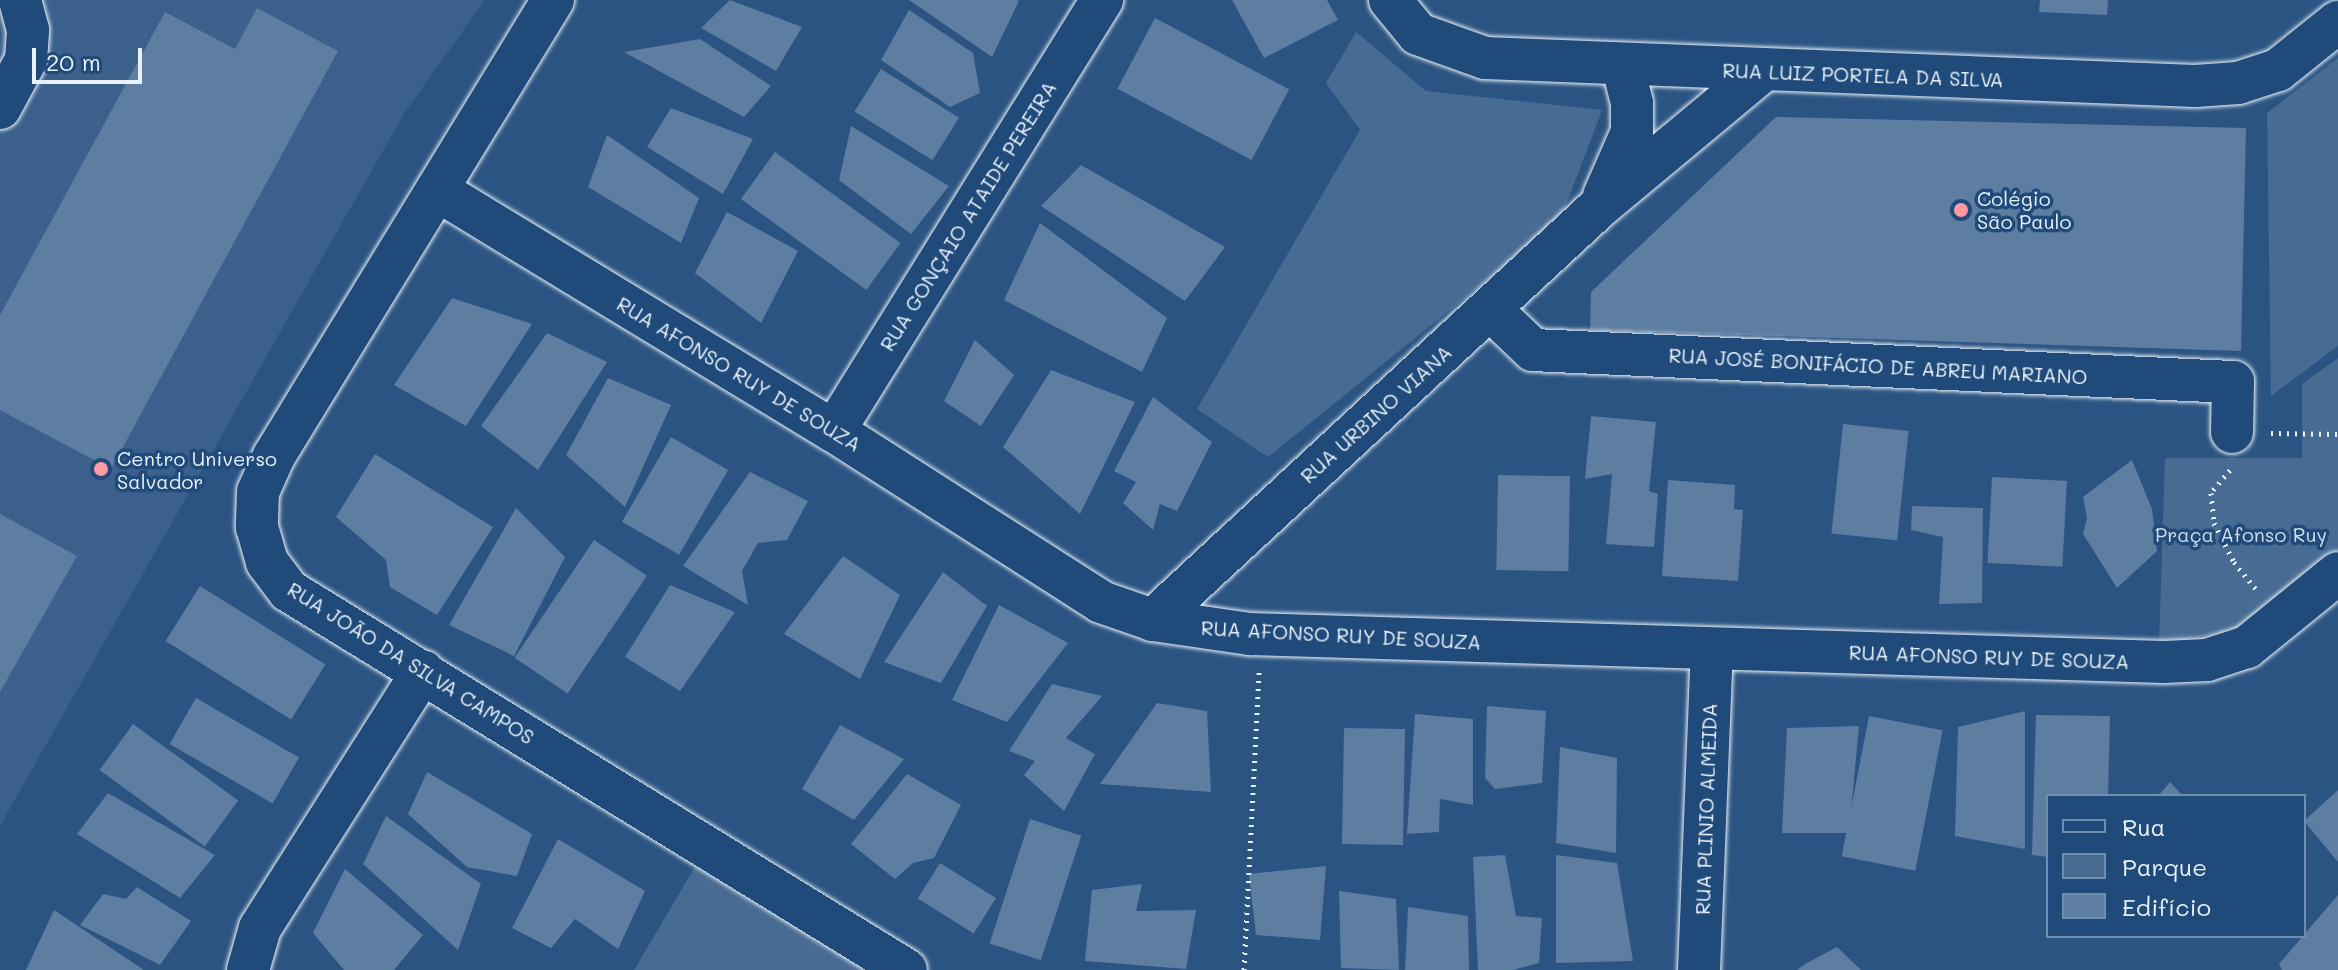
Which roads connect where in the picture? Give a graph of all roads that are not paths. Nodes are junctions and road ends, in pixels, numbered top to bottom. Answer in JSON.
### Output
{"nodes":[{"id":1,"x":20,"y":0,"type":"edge"},
{"id":2,"x":553,"y":0,"type":"edge"},
{"id":3,"x":1102,"y":0,"type":"edge"},
{"id":4,"x":1390,"y":0,"type":"edge"},
{"id":5,"x":2338,"y":22,"type":"edge"},
{"id":6,"x":1623,"y":66,"type":"junction"},
{"id":7,"x":1761,"y":72,"type":"junction"},
{"id":8,"x":0,"y":108,"type":"edge"},
{"id":9,"x":437,"y":190,"type":"junction"},
{"id":10,"x":1598,"y":208,"type":"junction"},
{"id":11,"x":1490,"y":309,"type":"junction"},
{"id":12,"x":834,"y":431,"type":"junction"},
{"id":13,"x":2232,"y":450,"type":"road end"},
{"id":14,"x":2338,"y":573,"type":"edge"},
{"id":15,"x":1153,"y":620,"type":"junction"},
{"id":16,"x":1712,"y":649,"type":"junction"},
{"id":17,"x":423,"y":671,"type":"junction"},
{"id":18,"x":248,"y":970,"type":"edge"},
{"id":19,"x":906,"y":970,"type":"edge"},
{"id":20,"x":1699,"y":970,"type":"edge"}],
"edges":[{"from":1,"to":8,"type":"street"},
{"from":2,"to":9,"type":"street","name":"RUA JOÃO DA SILVA CAMPOS"},
{"from":3,"to":12,"type":"street","name":"RUA GONÇAIO ATAIDE PEREIRA"},
{"from":4,"to":6,"type":"street","name":"RUA LUIZ PORTELA DA SILVA"},
{"from":5,"to":7,"type":"street","name":"RUA LUIZ PORTELA DA SILVA"},
{"from":6,"to":7,"type":"street","name":"RUA LUIZ PORTELA DA SILVA"},
{"from":6,"to":10,"type":"street","name":"RUA URBINO VIANA"},
{"from":7,"to":10,"type":"street","name":"RUA URBINO VIANA"},
{"from":9,"to":12,"type":"street","name":"RUA AFONSO RUY DE SOUZA"},
{"from":9,"to":17,"type":"street","name":"RUA JOÃO DA SILVA CAMPOS"},
{"from":10,"to":11,"type":"street","name":"RUA URBINO VIANA"},
{"from":11,"to":13,"type":"street","name":"RUA JOSÉ BONIFÁCIO DE ABREU MARIANO"},
{"from":11,"to":15,"type":"street","name":"RUA URBINO VIANA"},
{"from":12,"to":15,"type":"street","name":"RUA AFONSO RUY DE SOUZA"},
{"from":14,"to":16,"type":"street","name":"RUA AFONSO RUY DE SOUZA"},
{"from":15,"to":16,"type":"street","name":"RUA AFONSO RUY DE SOUZA"},
{"from":16,"to":20,"type":"street","name":"RUA PLINIO ALMEIDA"},
{"from":17,"to":18,"type":"street"},
{"from":17,"to":19,"type":"street","name":"RUA JOÃO DA SILVA CAMPOS"}]}
